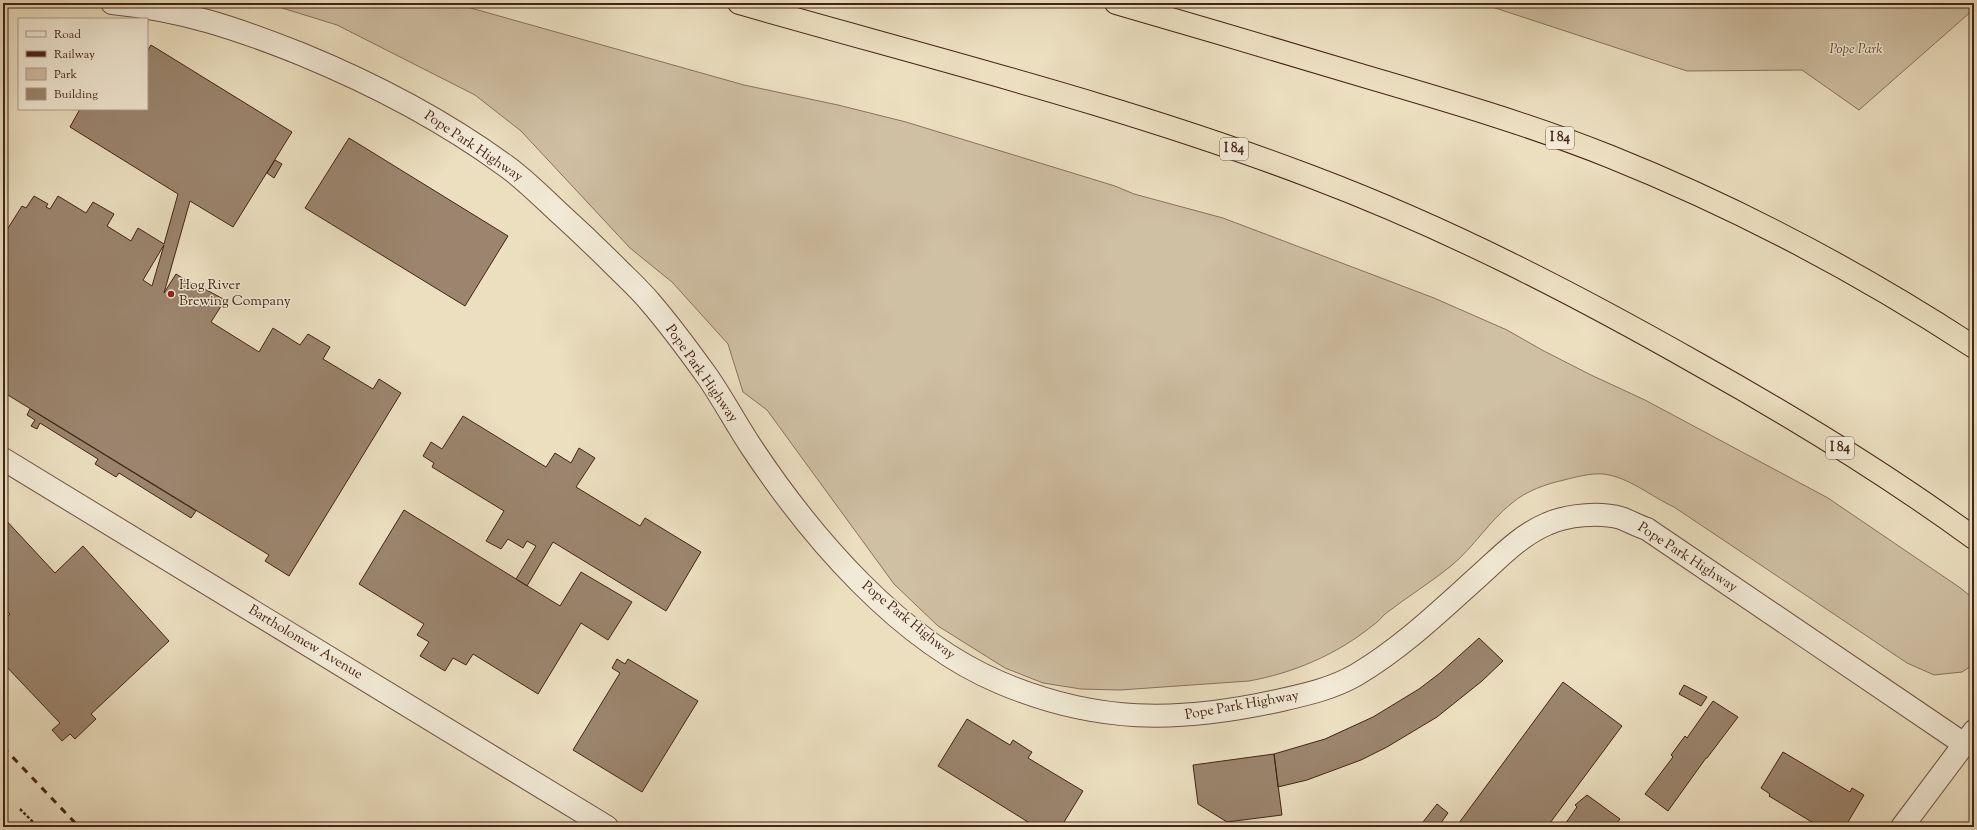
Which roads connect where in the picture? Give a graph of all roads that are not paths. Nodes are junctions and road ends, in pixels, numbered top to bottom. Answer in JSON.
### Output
{"nodes":[{"id":1,"x":112,"y":3,"type":"edge"},
{"id":2,"x":739,"y":3,"type":"edge"},
{"id":3,"x":1116,"y":3,"type":"edge"},
{"id":4,"x":1974,"y":347,"type":"edge"},
{"id":5,"x":3,"y":459,"type":"edge"},
{"id":6,"x":1974,"y":538,"type":"edge"},
{"id":7,"x":1969,"y":737,"type":"edge"},
{"id":8,"x":607,"y":827,"type":"edge"},
{"id":9,"x":1902,"y":827,"type":"edge"}],
"edges":[{"from":1,"to":7,"type":"street","name":"Pope Park Highway"},
{"from":2,"to":6,"type":"highway","number":"I 84"},
{"from":3,"to":4,"type":"highway","number":"I 84"},
{"from":5,"to":8,"type":"street","name":"Bartholomew Avenue"},
{"from":7,"to":9,"type":"street"}]}
